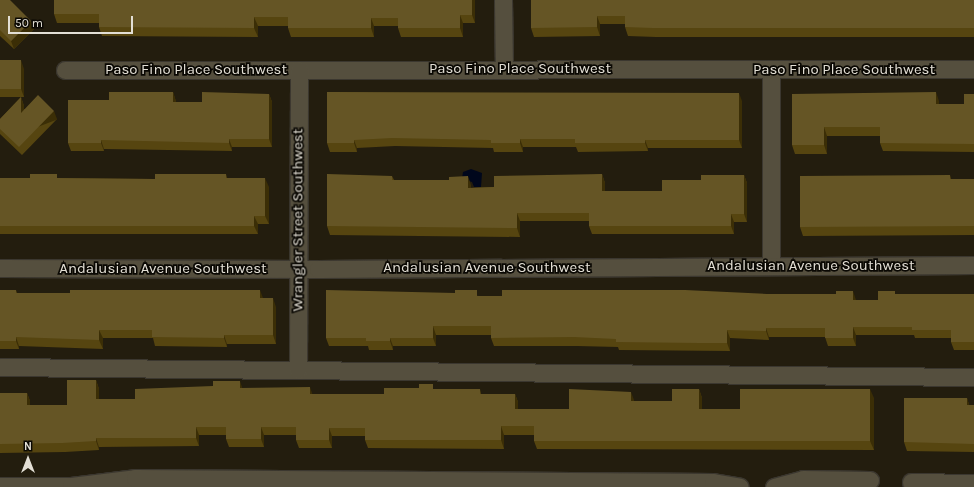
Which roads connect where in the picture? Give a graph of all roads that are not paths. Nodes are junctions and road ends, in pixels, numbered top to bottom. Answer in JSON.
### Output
{"nodes":[{"id":1,"x":503,"y":0,"type":"edge"},
{"id":2,"x":504,"y":68,"type":"junction"},
{"id":3,"x":974,"y":69,"type":"edge"},
{"id":4,"x":65,"y":70,"type":"dead end"},
{"id":5,"x":299,"y":70,"type":"junction"},
{"id":6,"x":771,"y":70,"type":"junction"},
{"id":7,"x":974,"y":265,"type":"edge"},
{"id":8,"x":772,"y":266,"type":"junction"},
{"id":9,"x":0,"y":268,"type":"edge"},
{"id":10,"x":298,"y":269,"type":"junction"},
{"id":11,"x":0,"y":368,"type":"edge"},
{"id":12,"x":298,"y":370,"type":"junction"},
{"id":13,"x":974,"y":376,"type":"edge"},
{"id":14,"x":870,"y":480,"type":"dead end"},
{"id":15,"x":911,"y":482,"type":"dead end"},
{"id":16,"x":318,"y":483,"type":"edge"},
{"id":17,"x":974,"y":483,"type":"edge"},
{"id":18,"x":538,"y":484,"type":"edge"},
{"id":19,"x":0,"y":486,"type":"edge"},
{"id":20,"x":71,"y":487,"type":"edge"},
{"id":21,"x":740,"y":487,"type":"edge"},
{"id":22,"x":774,"y":487,"type":"edge"}],
"edges":[{"from":1,"to":2,"type":"street"},
{"from":2,"to":5,"type":"street","name":"Paso Fino Place Southwest"},
{"from":2,"to":6,"type":"street","name":"Paso Fino Place Southwest"},
{"from":3,"to":6,"type":"street","name":"Paso Fino Place Southwest"},
{"from":4,"to":5,"type":"street","name":"Paso Fino Place Southwest"},
{"from":5,"to":10,"type":"street","name":"Wrangler Street Southwest"},
{"from":6,"to":8,"type":"street"},
{"from":7,"to":8,"type":"street","name":"Andalusian Avenue Southwest"},
{"from":8,"to":10,"type":"street","name":"Andalusian Avenue Southwest"},
{"from":9,"to":10,"type":"street","name":"Andalusian Avenue Southwest"},
{"from":10,"to":12,"type":"street","name":"Wrangler Street Southwest"},
{"from":11,"to":12,"type":"street"},
{"from":12,"to":13,"type":"street"},
{"from":14,"to":22,"type":"street"},
{"from":15,"to":17,"type":"street"},
{"from":16,"to":18,"type":"street"},
{"from":16,"to":20,"type":"street"},
{"from":18,"to":21,"type":"street"},
{"from":19,"to":20,"type":"street"}]}
